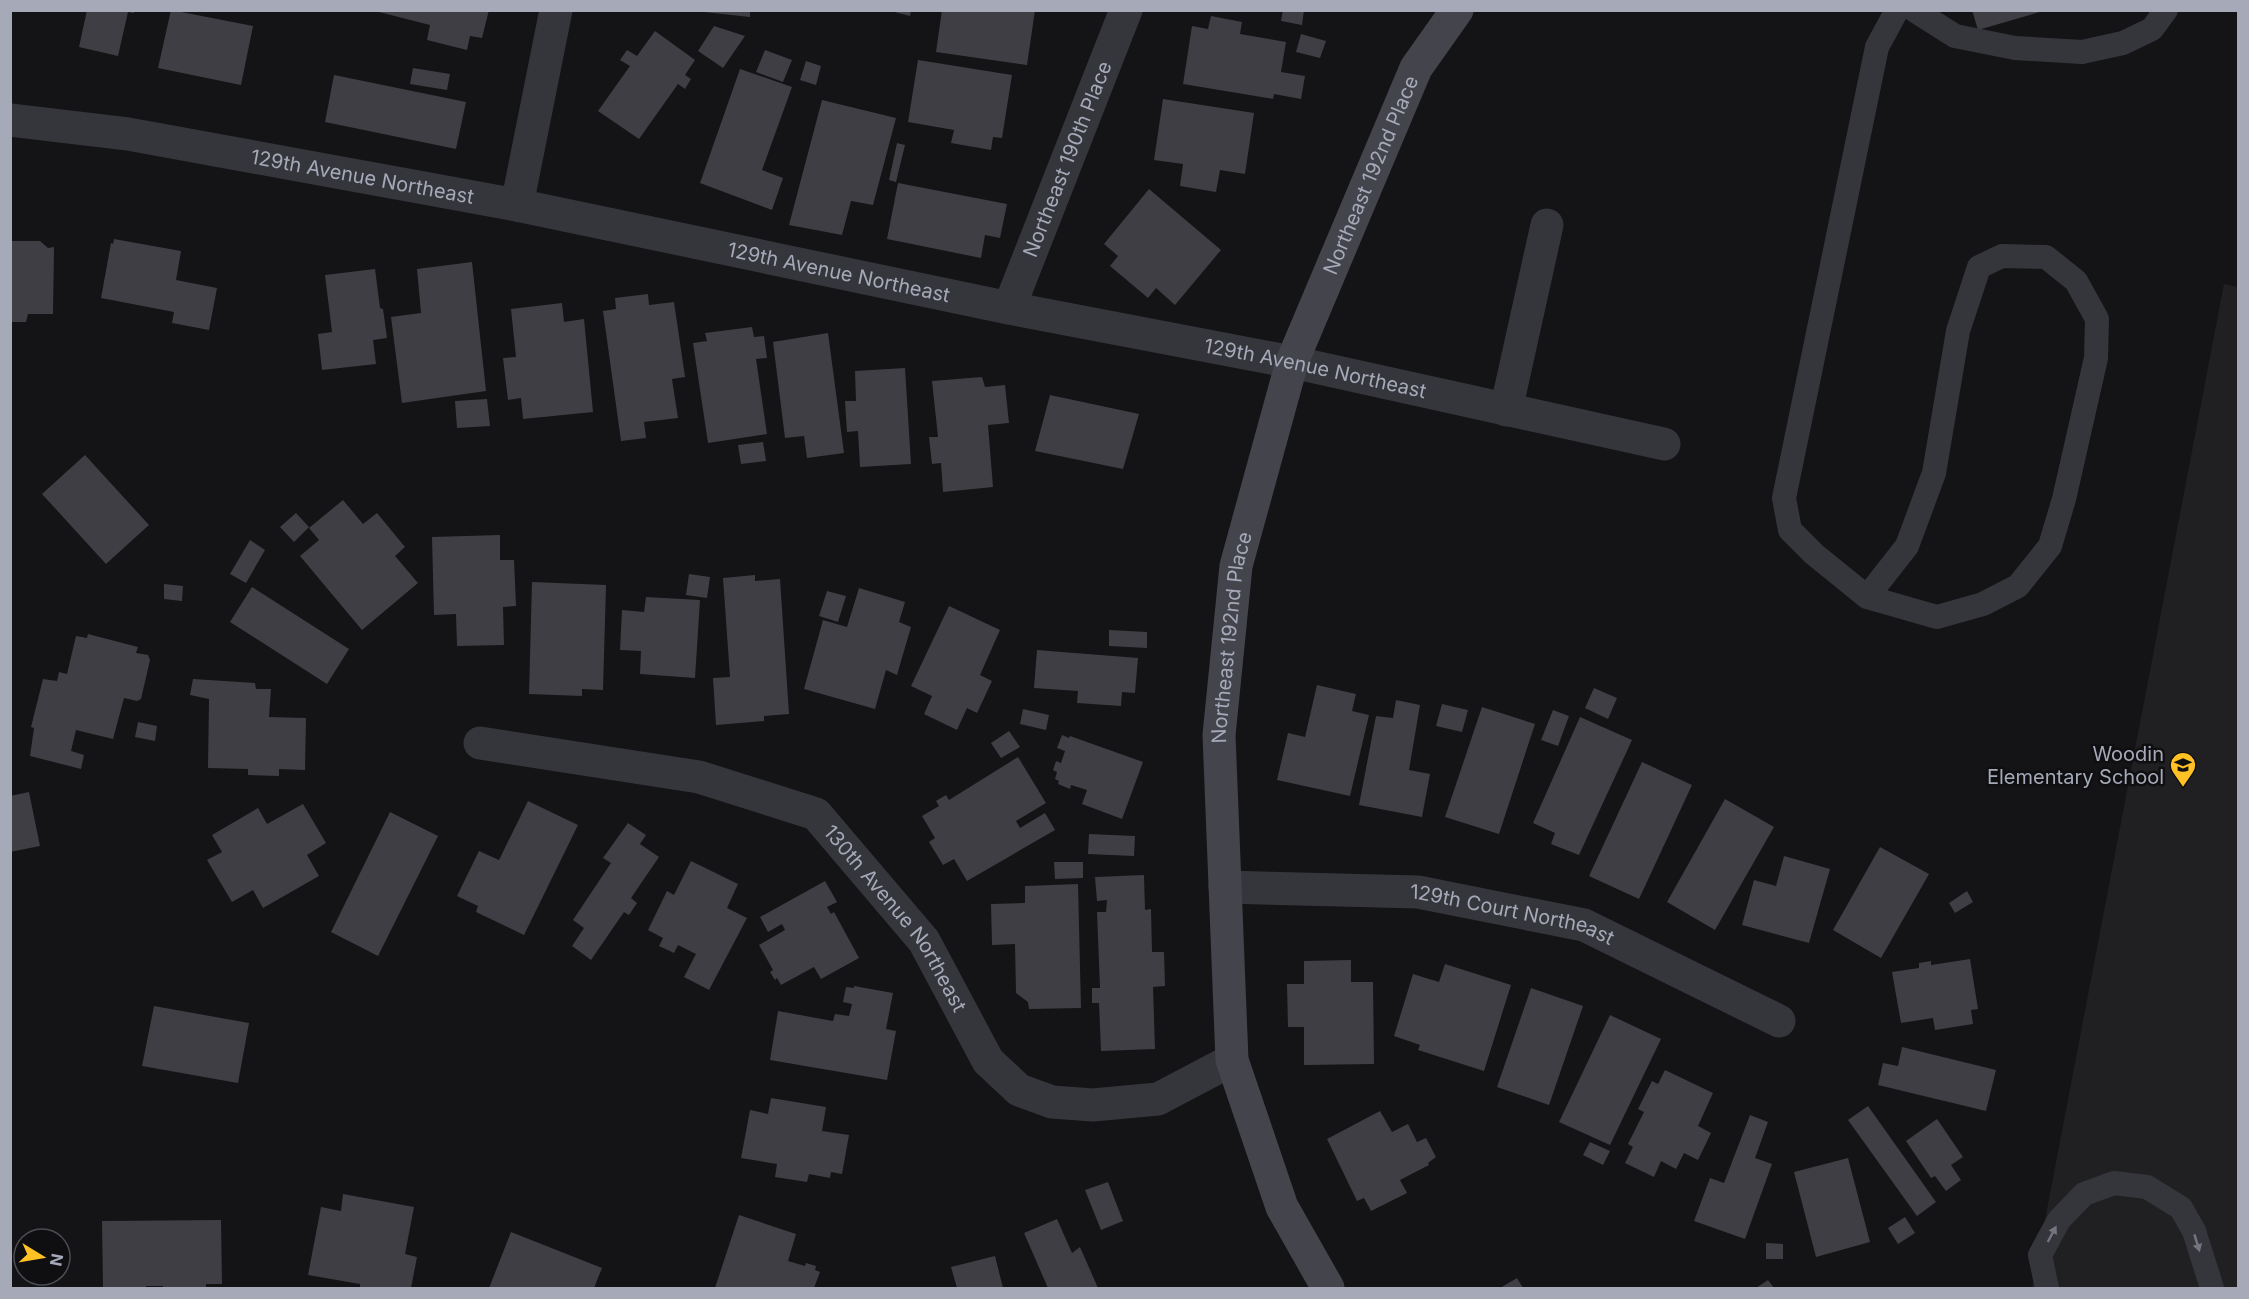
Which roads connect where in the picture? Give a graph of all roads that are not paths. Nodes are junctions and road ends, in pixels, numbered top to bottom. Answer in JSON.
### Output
{"nodes":[{"id":1,"x":556,"y":10,"type":"edge"},
{"id":2,"x":1126,"y":10,"type":"edge"},
{"id":3,"x":1457,"y":10,"type":"edge"},
{"id":4,"x":1897,"y":10,"type":"edge"},
{"id":5,"x":1914,"y":10,"type":"edge"},
{"id":6,"x":2166,"y":10,"type":"edge"},
{"id":7,"x":10,"y":120,"type":"edge"},
{"id":8,"x":517,"y":205,"type":"junction"},
{"id":9,"x":1547,"y":225,"type":"dead end"},
{"id":10,"x":1009,"y":308,"type":"junction"},
{"id":11,"x":1292,"y":362,"type":"junction"},
{"id":12,"x":1506,"y":410,"type":"junction"},
{"id":13,"x":1664,"y":444,"type":"dead end"},
{"id":14,"x":1867,"y":597,"type":"junction"},
{"id":15,"x":480,"y":743,"type":"dead end"},
{"id":16,"x":1225,"y":887,"type":"junction"},
{"id":17,"x":1779,"y":1021,"type":"dead end"},
{"id":18,"x":1232,"y":1060,"type":"junction"},
{"id":19,"x":1328,"y":1288,"type":"edge"},
{"id":20,"x":2047,"y":1288,"type":"edge"},
{"id":21,"x":2212,"y":1288,"type":"edge"}],
"edges":[{"from":1,"to":8,"type":"street"},
{"from":2,"to":10,"type":"street","name":"Northeast 190th Place"},
{"from":3,"to":11,"type":"main road","name":"Northeast 192nd Place"},
{"from":4,"to":14,"type":"lane"},
{"from":5,"to":6,"type":"lane"},
{"from":7,"to":8,"type":"street","name":"129th Avenue Northeast"},
{"from":8,"to":10,"type":"street","name":"129th Avenue Northeast"},
{"from":9,"to":12,"type":"street"},
{"from":10,"to":11,"type":"street","name":"129th Avenue Northeast"},
{"from":11,"to":12,"type":"street","name":"129th Avenue Northeast"},
{"from":11,"to":16,"type":"main road","name":"Northeast 192nd Place"},
{"from":12,"to":13,"type":"street","name":"129th Avenue Northeast"},
{"from":14,"to":14,"type":"lane"},
{"from":15,"to":18,"type":"street","name":"130th Avenue Northeast"},
{"from":16,"to":17,"type":"street","name":"129th Court Northeast"},
{"from":16,"to":18,"type":"main road","name":"Northeast 192nd Place"},
{"from":18,"to":19,"type":"main road","name":"Northeast 192nd Place"},
{"from":20,"to":21,"type":"lane","one_way":true}]}
